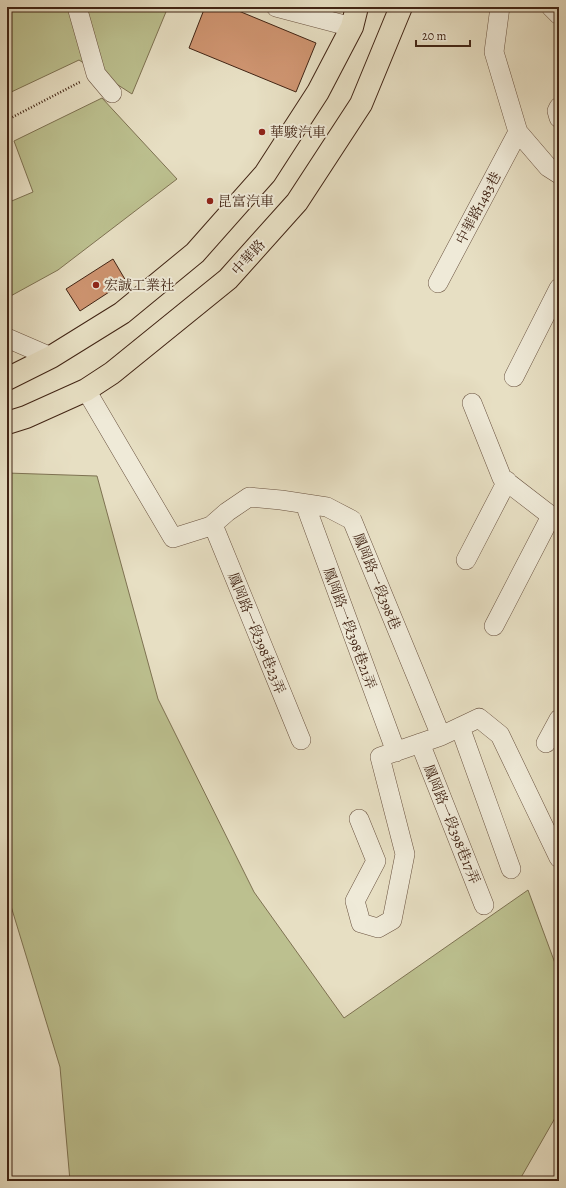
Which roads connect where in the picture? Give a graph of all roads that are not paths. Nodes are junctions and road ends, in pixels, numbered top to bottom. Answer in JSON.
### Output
{"nodes":[{"id":1,"x":77,"y":7,"type":"edge"},
{"id":2,"x":276,"y":7,"type":"edge"},
{"id":3,"x":401,"y":7,"type":"edge"},
{"id":4,"x":500,"y":7,"type":"edge"},
{"id":5,"x":551,"y":7,"type":"edge"},
{"id":6,"x":559,"y":15,"type":"edge"},
{"id":7,"x":355,"y":17,"type":"edge"},
{"id":8,"x":112,"y":93,"type":"dead end"},
{"id":9,"x":559,"y":107,"type":"edge"},
{"id":10,"x":559,"y":118,"type":"edge"},
{"id":11,"x":518,"y":132,"type":"junction"},
{"id":12,"x":559,"y":174,"type":"edge"},
{"id":13,"x":438,"y":283,"type":"dead end"},
{"id":14,"x":559,"y":288,"type":"edge"},
{"id":15,"x":7,"y":338,"type":"edge"},
{"id":16,"x":51,"y":356,"type":"junction"},
{"id":17,"x":514,"y":377,"type":"dead end"},
{"id":18,"x":7,"y":379,"type":"edge"},
{"id":19,"x":86,"y":390,"type":"junction"},
{"id":20,"x":472,"y":403,"type":"dead end"},
{"id":21,"x":7,"y":423,"type":"edge"},
{"id":22,"x":507,"y":481,"type":"junction"},
{"id":23,"x":305,"y":504,"type":"junction"},
{"id":24,"x":555,"y":519,"type":"edge"},
{"id":25,"x":211,"y":526,"type":"junction"},
{"id":26,"x":466,"y":560,"type":"dead end"},
{"id":27,"x":494,"y":626,"type":"dead end"},
{"id":28,"x":559,"y":719,"type":"edge"},
{"id":29,"x":460,"y":727,"type":"junction"},
{"id":30,"x":441,"y":736,"type":"junction"},
{"id":31,"x":301,"y":740,"type":"dead end"},
{"id":32,"x":420,"y":743,"type":"junction"},
{"id":33,"x":546,"y":743,"type":"dead end"},
{"id":34,"x":388,"y":754,"type":"junction"},
{"id":35,"x":359,"y":819,"type":"dead end"},
{"id":36,"x":559,"y":858,"type":"edge"},
{"id":37,"x":511,"y":869,"type":"dead end"},
{"id":38,"x":484,"y":905,"type":"dead end"}],
"edges":[{"from":1,"to":8,"type":"lane"},
{"from":2,"to":7,"type":"lane"},
{"from":3,"to":19,"type":"main road","name":"中華路"},
{"from":4,"to":11,"type":"lane"},
{"from":5,"to":6,"type":"lane"},
{"from":7,"to":16,"type":"main road"},
{"from":9,"to":10,"type":"lane"},
{"from":11,"to":12,"type":"lane"},
{"from":11,"to":13,"type":"lane","name":"中華路1483巷"},
{"from":14,"to":17,"type":"lane"},
{"from":15,"to":16,"type":"lane"},
{"from":16,"to":18,"type":"main road"},
{"from":19,"to":21,"type":"main road","name":"中華路"},
{"from":19,"to":25,"type":"lane","name":"鳳岡路一段398巷"},
{"from":20,"to":22,"type":"lane"},
{"from":22,"to":24,"type":"lane"},
{"from":22,"to":26,"type":"lane"},
{"from":23,"to":25,"type":"lane","name":"鳳岡路一段398巷"},
{"from":23,"to":30,"type":"lane","name":"鳳岡路一段398巷"},
{"from":23,"to":34,"type":"lane","name":"鳳岡路一段398巷21弄"},
{"from":24,"to":27,"type":"lane"},
{"from":25,"to":31,"type":"lane","name":"鳳岡路一段398巷23弄"},
{"from":28,"to":33,"type":"lane"},
{"from":29,"to":30,"type":"lane"},
{"from":29,"to":36,"type":"lane"},
{"from":29,"to":37,"type":"lane"},
{"from":30,"to":32,"type":"lane"},
{"from":32,"to":34,"type":"lane"},
{"from":32,"to":38,"type":"lane","name":"鳳岡路一段398巷17弄"},
{"from":34,"to":35,"type":"lane","name":"鳳岡路一段398巷21弄"}]}
